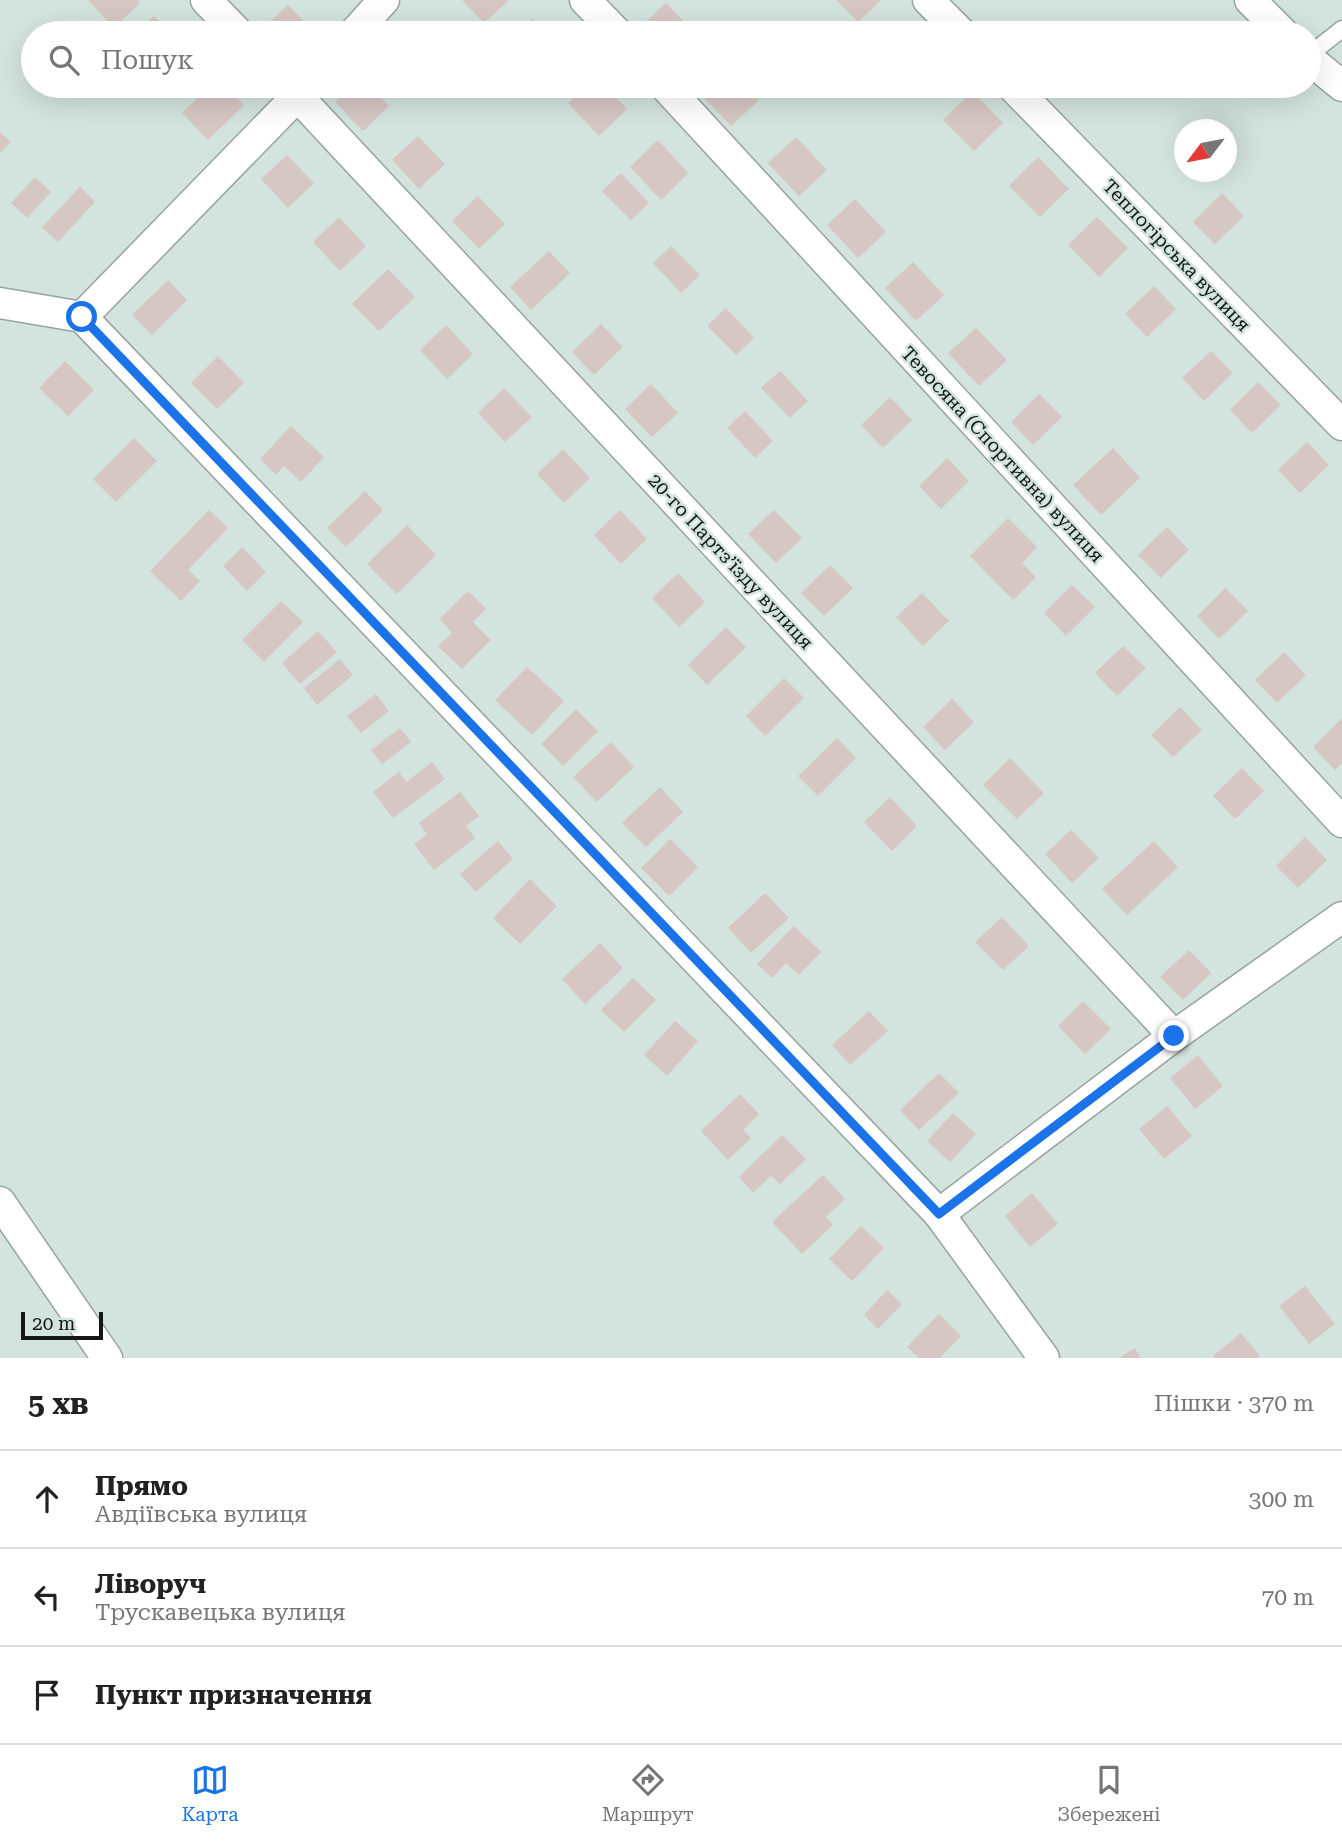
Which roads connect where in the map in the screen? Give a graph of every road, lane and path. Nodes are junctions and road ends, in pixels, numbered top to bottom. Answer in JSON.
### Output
{"nodes":[{"id":1,"x":206,"y":0,"type":"edge"},
{"id":2,"x":384,"y":0,"type":"edge"},
{"id":3,"x":928,"y":0,"type":"edge"},
{"id":4,"x":1250,"y":0,"type":"edge"},
{"id":5,"x":594,"y":2,"type":"edge"},
{"id":6,"x":226,"y":21,"type":"edge"},
{"id":7,"x":365,"y":21,"type":"edge"},
{"id":8,"x":608,"y":21,"type":"edge"},
{"id":9,"x":949,"y":21,"type":"edge"},
{"id":10,"x":1271,"y":21,"type":"edge"},
{"id":11,"x":1342,"y":29,"type":"edge"},
{"id":12,"x":1321,"y":47,"type":"edge"},
{"id":13,"x":1321,"y":68,"type":"edge"},
{"id":14,"x":1342,"y":86,"type":"edge"},
{"id":15,"x":289,"y":98,"type":"edge"},
{"id":16,"x":306,"y":98,"type":"edge"},
{"id":17,"x":676,"y":98,"type":"edge"},
{"id":18,"x":1024,"y":98,"type":"edge"},
{"id":19,"x":0,"y":303,"type":"edge"},
{"id":20,"x":82,"y":317,"type":"junction"},
{"id":21,"x":1342,"y":425,"type":"edge"},
{"id":22,"x":1342,"y":822,"type":"edge"},
{"id":23,"x":1342,"y":918,"type":"edge"},
{"id":24,"x":1174,"y":1036,"type":"junction"},
{"id":25,"x":0,"y":1202,"type":"edge"},
{"id":26,"x":939,"y":1214,"type":"junction"},
{"id":27,"x":107,"y":1358,"type":"edge"},
{"id":28,"x":1044,"y":1358,"type":"edge"}],
"edges":[{"from":1,"to":6,"type":"street"},
{"from":2,"to":7,"type":"street"},
{"from":3,"to":9,"type":"street"},
{"from":4,"to":10,"type":"street"},
{"from":5,"to":8,"type":"street"},
{"from":11,"to":12,"type":"lane"},
{"from":13,"to":14,"type":"street"},
{"from":15,"to":20,"type":"street"},
{"from":16,"to":24,"type":"street","name":"20-го Партз’їзду вулиця"},
{"from":17,"to":22,"type":"street","name":"Тевосяна (Спортивна) вулиця"},
{"from":18,"to":21,"type":"street","name":"Теплогірська вулиця"},
{"from":19,"to":20,"type":"street"},
{"from":20,"to":26,"type":"street"},
{"from":23,"to":24,"type":"street"},
{"from":24,"to":26,"type":"street"},
{"from":25,"to":27,"type":"street"},
{"from":26,"to":28,"type":"street"}]}
